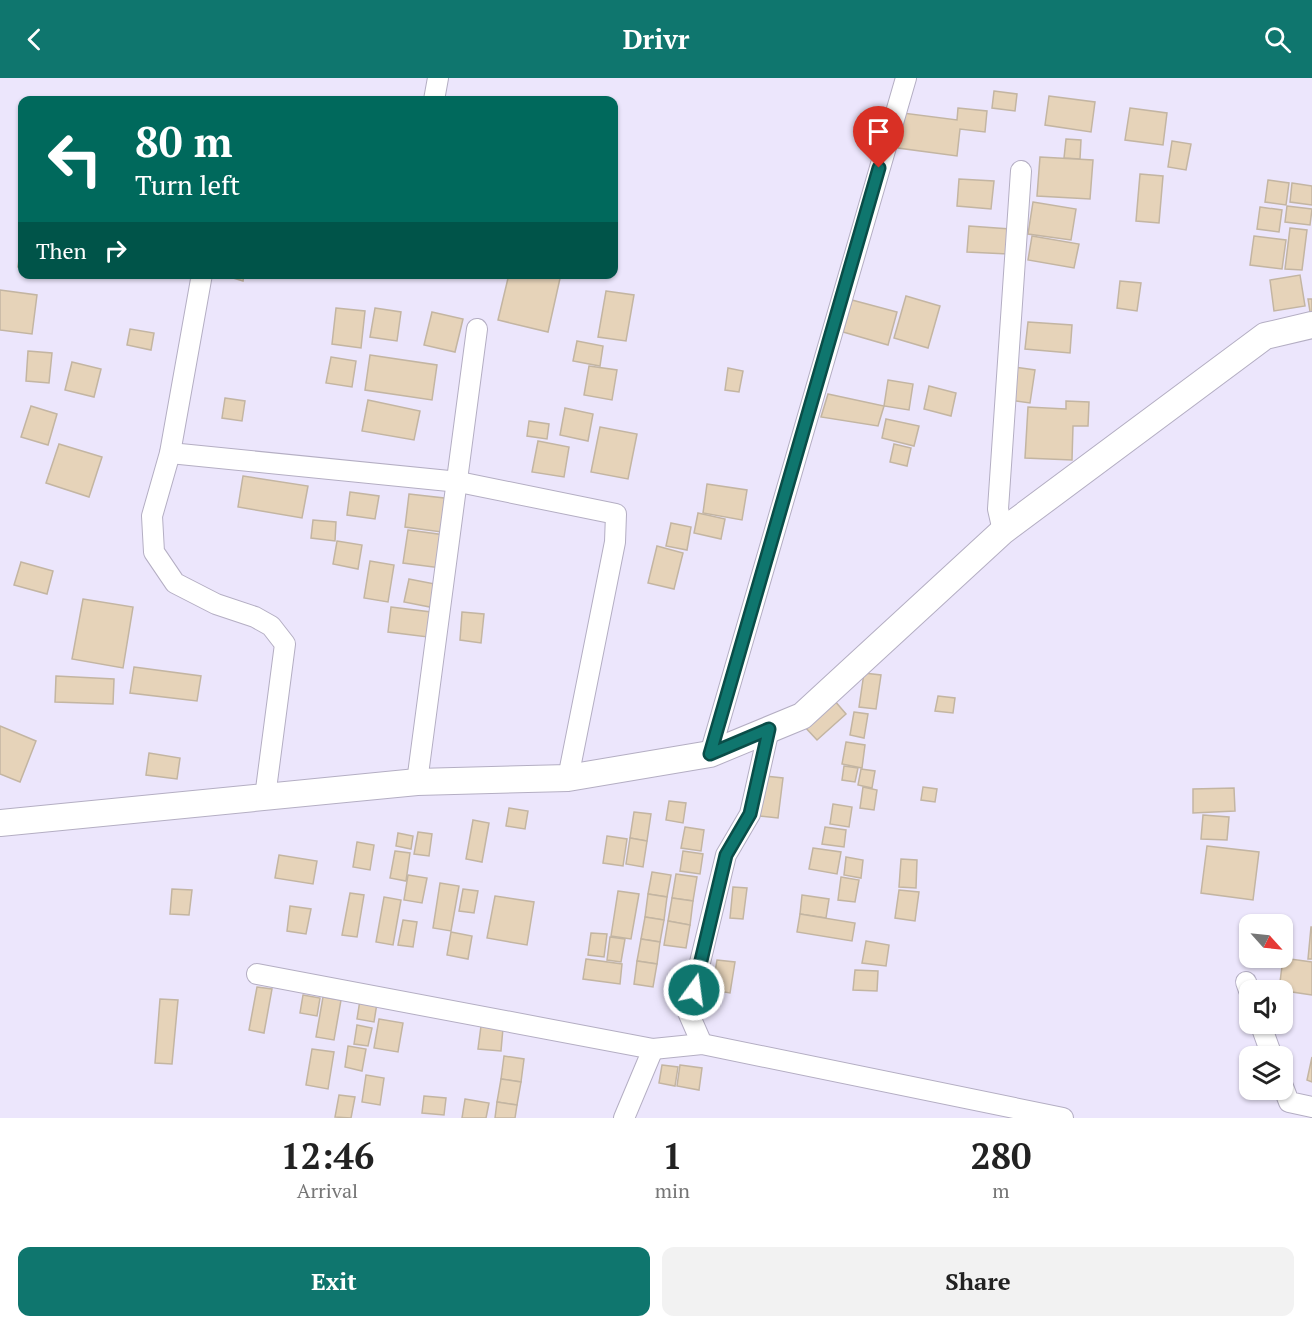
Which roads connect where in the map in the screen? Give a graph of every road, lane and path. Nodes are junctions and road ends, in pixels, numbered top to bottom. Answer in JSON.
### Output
{"nodes":[{"id":1,"x":438,"y":78,"type":"edge"},
{"id":2,"x":906,"y":78,"type":"edge"},
{"id":3,"x":435,"y":96,"type":"edge"},
{"id":4,"x":1021,"y":171,"type":"dead end"},
{"id":5,"x":201,"y":279,"type":"edge"},
{"id":6,"x":1312,"y":325,"type":"edge"},
{"id":7,"x":477,"y":328,"type":"dead end"},
{"id":8,"x":170,"y":453,"type":"junction"},
{"id":9,"x":459,"y":482,"type":"junction"},
{"id":10,"x":1003,"y":531,"type":"junction"},
{"id":11,"x":769,"y":729,"type":"junction"},
{"id":12,"x":710,"y":754,"type":"junction"},
{"id":13,"x":568,"y":778,"type":"junction"},
{"id":14,"x":417,"y":782,"type":"junction"},
{"id":15,"x":265,"y":797,"type":"junction"},
{"id":16,"x":0,"y":823,"type":"edge"},
{"id":17,"x":257,"y":974,"type":"dead end"},
{"id":18,"x":702,"y":1044,"type":"junction"},
{"id":19,"x":652,"y":1049,"type":"junction"},
{"id":20,"x":1285,"y":1101,"type":"edge"},
{"id":21,"x":1312,"y":1107,"type":"edge"},
{"id":22,"x":624,"y":1118,"type":"edge"},
{"id":23,"x":1063,"y":1118,"type":"edge"}],
"edges":[{"from":1,"to":3,"type":"street"},
{"from":2,"to":12,"type":"street"},
{"from":4,"to":10,"type":"street"},
{"from":5,"to":8,"type":"street"},
{"from":6,"to":10,"type":"street"},
{"from":7,"to":9,"type":"street"},
{"from":8,"to":9,"type":"street"},
{"from":8,"to":15,"type":"street"},
{"from":9,"to":13,"type":"street"},
{"from":9,"to":14,"type":"street"},
{"from":10,"to":11,"type":"street"},
{"from":11,"to":12,"type":"street"},
{"from":11,"to":18,"type":"street"},
{"from":12,"to":13,"type":"street"},
{"from":13,"to":14,"type":"street"},
{"from":14,"to":15,"type":"street"},
{"from":15,"to":16,"type":"street"},
{"from":17,"to":19,"type":"street"},
{"from":18,"to":19,"type":"street"},
{"from":18,"to":23,"type":"street"},
{"from":19,"to":22,"type":"street"},
{"from":20,"to":21,"type":"street"}]}
